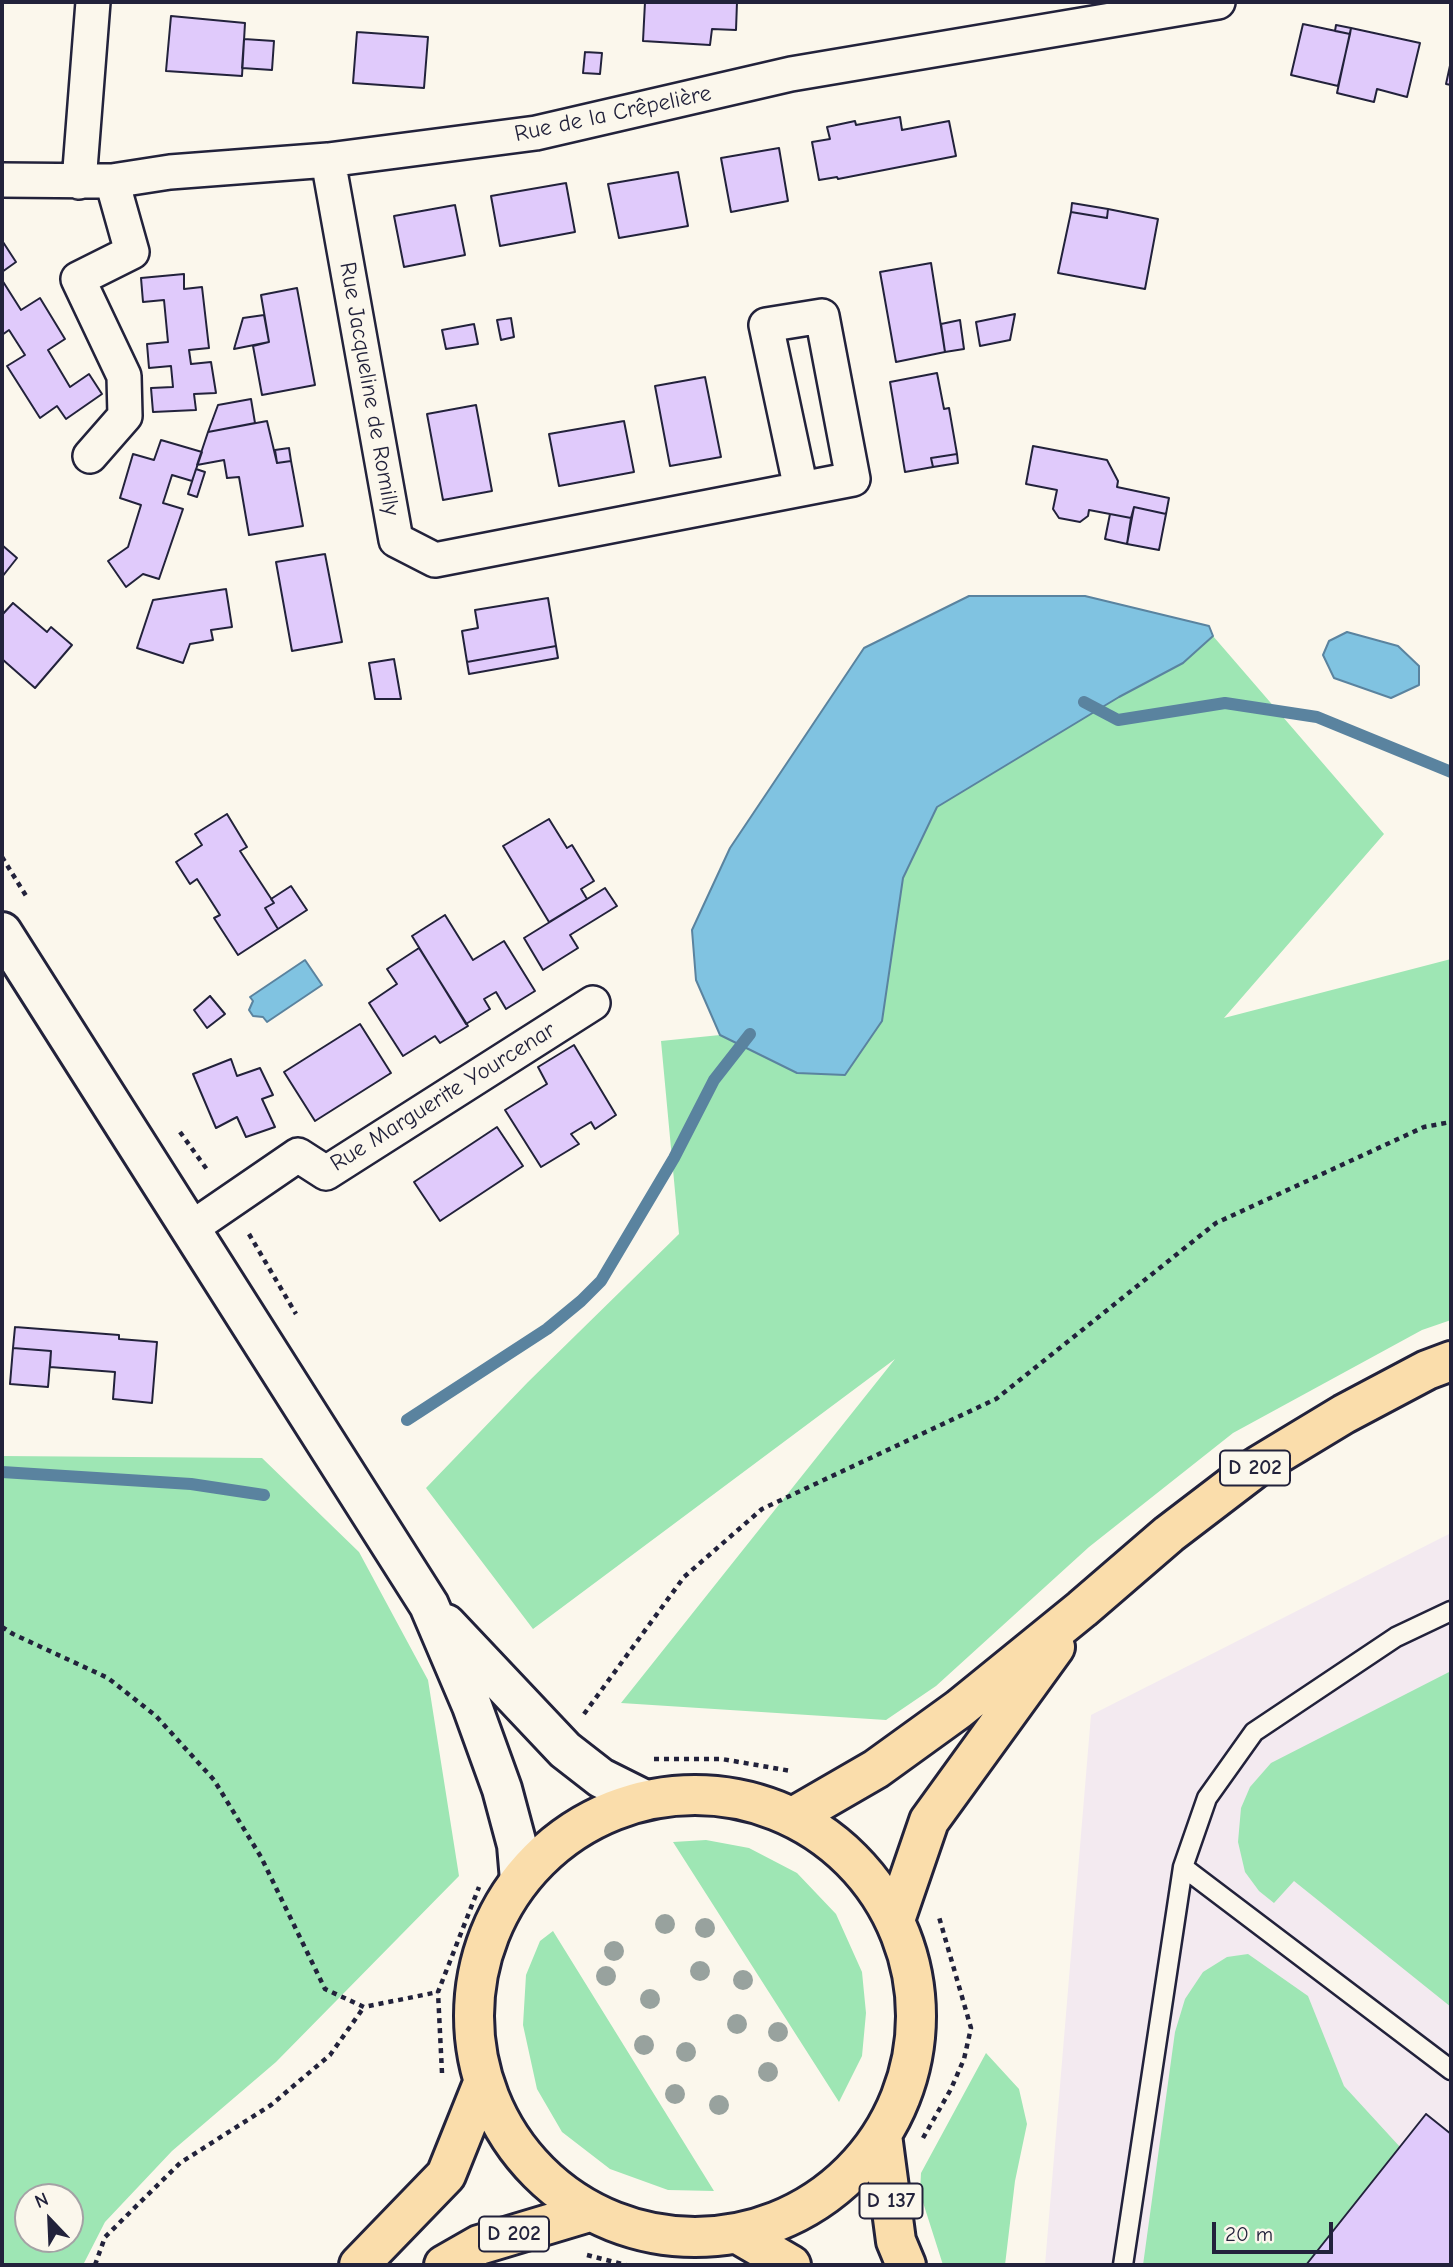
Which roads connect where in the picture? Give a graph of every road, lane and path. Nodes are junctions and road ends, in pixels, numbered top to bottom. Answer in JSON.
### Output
{"nodes":[{"id":1,"x":93,"y":2,"type":"edge"},
{"id":2,"x":1218,"y":2,"type":"edge"},
{"id":3,"x":328,"y":160,"type":"junction"},
{"id":4,"x":2,"y":180,"type":"edge"},
{"id":5,"x":112,"y":181,"type":"junction"},
{"id":6,"x":79,"y":183,"type":"junction"},
{"id":7,"x":90,"y":456,"type":"dead end"},
{"id":8,"x":801,"y":489,"type":"junction"},
{"id":9,"x":2,"y":932,"type":"edge"},
{"id":10,"x":593,"y":1003,"type":"dead end"},
{"id":11,"x":1451,"y":1122,"type":"edge"},
{"id":12,"x":190,"y":1229,"type":"junction"},
{"id":13,"x":1451,"y":1361,"type":"edge"},
{"id":14,"x":429,"y":1605,"type":"junction"},
{"id":15,"x":1083,"y":1609,"type":"junction"},
{"id":16,"x":1451,"y":1611,"type":"edge"},
{"id":17,"x":2,"y":1627,"type":"edge"},
{"id":18,"x":565,"y":1750,"type":"junction"},
{"id":19,"x":642,"y":1759,"type":"dead end"},
{"id":20,"x":797,"y":1772,"type":"dead end"},
{"id":21,"x":645,"y":1800,"type":"junction"},
{"id":22,"x":793,"y":1817,"type":"junction"},
{"id":23,"x":1183,"y":1867,"type":"junction"},
{"id":24,"x":502,"y":1879,"type":"junction"},
{"id":25,"x":938,"y":1915,"type":"dead end"},
{"id":26,"x":895,"y":1920,"type":"junction"},
{"id":27,"x":438,"y":1992,"type":"junction"},
{"id":28,"x":364,"y":2007,"type":"junction"},
{"id":29,"x":1451,"y":2070,"type":"edge"},
{"id":30,"x":442,"y":2079,"type":"dead end"},
{"id":31,"x":483,"y":2082,"type":"junction"},
{"id":32,"x":882,"y":2135,"type":"junction"},
{"id":33,"x":919,"y":2147,"type":"dead end"},
{"id":34,"x":589,"y":2212,"type":"junction"},
{"id":35,"x":738,"y":2234,"type":"junction"},
{"id":36,"x":581,"y":2254,"type":"dead end"},
{"id":37,"x":95,"y":2265,"type":"edge"},
{"id":38,"x":359,"y":2265,"type":"edge"},
{"id":39,"x":444,"y":2265,"type":"edge"},
{"id":40,"x":626,"y":2265,"type":"edge"},
{"id":41,"x":791,"y":2265,"type":"edge"},
{"id":42,"x":906,"y":2265,"type":"edge"},
{"id":43,"x":1123,"y":2265,"type":"edge"}],
"edges":[{"from":1,"to":6,"type":"street"},
{"from":2,"to":3,"type":"street","name":"Rue de la Crêpelière"},
{"from":3,"to":5,"type":"street","name":"Rue de la Crêpelière"},
{"from":3,"to":8,"type":"street","name":"Rue Jacqueline de Romilly"},
{"from":4,"to":6,"type":"street","name":"Rue de la Crêpelière"},
{"from":5,"to":6,"type":"street","name":"Rue de la Crêpelière"},
{"from":5,"to":7,"type":"street"},
{"from":8,"to":8,"type":"street","name":"Rue Jacqueline de Romilly"},
{"from":9,"to":12,"type":"main road"},
{"from":10,"to":12,"type":"street","name":"Rue Marguerite Yourcenar"},
{"from":11,"to":18,"type":"path"},
{"from":12,"to":14,"type":"main road"},
{"from":13,"to":15,"type":"main road","number":"D 202"},
{"from":14,"to":18,"type":"main road"},
{"from":14,"to":24,"type":"main road"},
{"from":15,"to":22,"type":"main road","number":"D 202"},
{"from":15,"to":26,"type":"main road","number":"D 202"},
{"from":16,"to":23,"type":"lane"},
{"from":17,"to":28,"type":"path"},
{"from":18,"to":21,"type":"main road"},
{"from":19,"to":20,"type":"path"},
{"from":21,"to":22,"type":"main road"},
{"from":21,"to":24,"type":"main road"},
{"from":22,"to":26,"type":"main road"},
{"from":23,"to":29,"type":"lane"},
{"from":23,"to":43,"type":"lane"},
{"from":24,"to":27,"type":"path"},
{"from":24,"to":31,"type":"main road"},
{"from":25,"to":33,"type":"path"},
{"from":26,"to":32,"type":"main road"},
{"from":27,"to":28,"type":"path"},
{"from":27,"to":30,"type":"path"},
{"from":28,"to":37,"type":"path"},
{"from":31,"to":34,"type":"main road"},
{"from":31,"to":38,"type":"main road"},
{"from":32,"to":35,"type":"main road"},
{"from":32,"to":42,"type":"main road","number":"D 137"},
{"from":34,"to":35,"type":"main road"},
{"from":34,"to":39,"type":"main road","number":"D 202"},
{"from":35,"to":41,"type":"main road"},
{"from":36,"to":40,"type":"path"}]}
